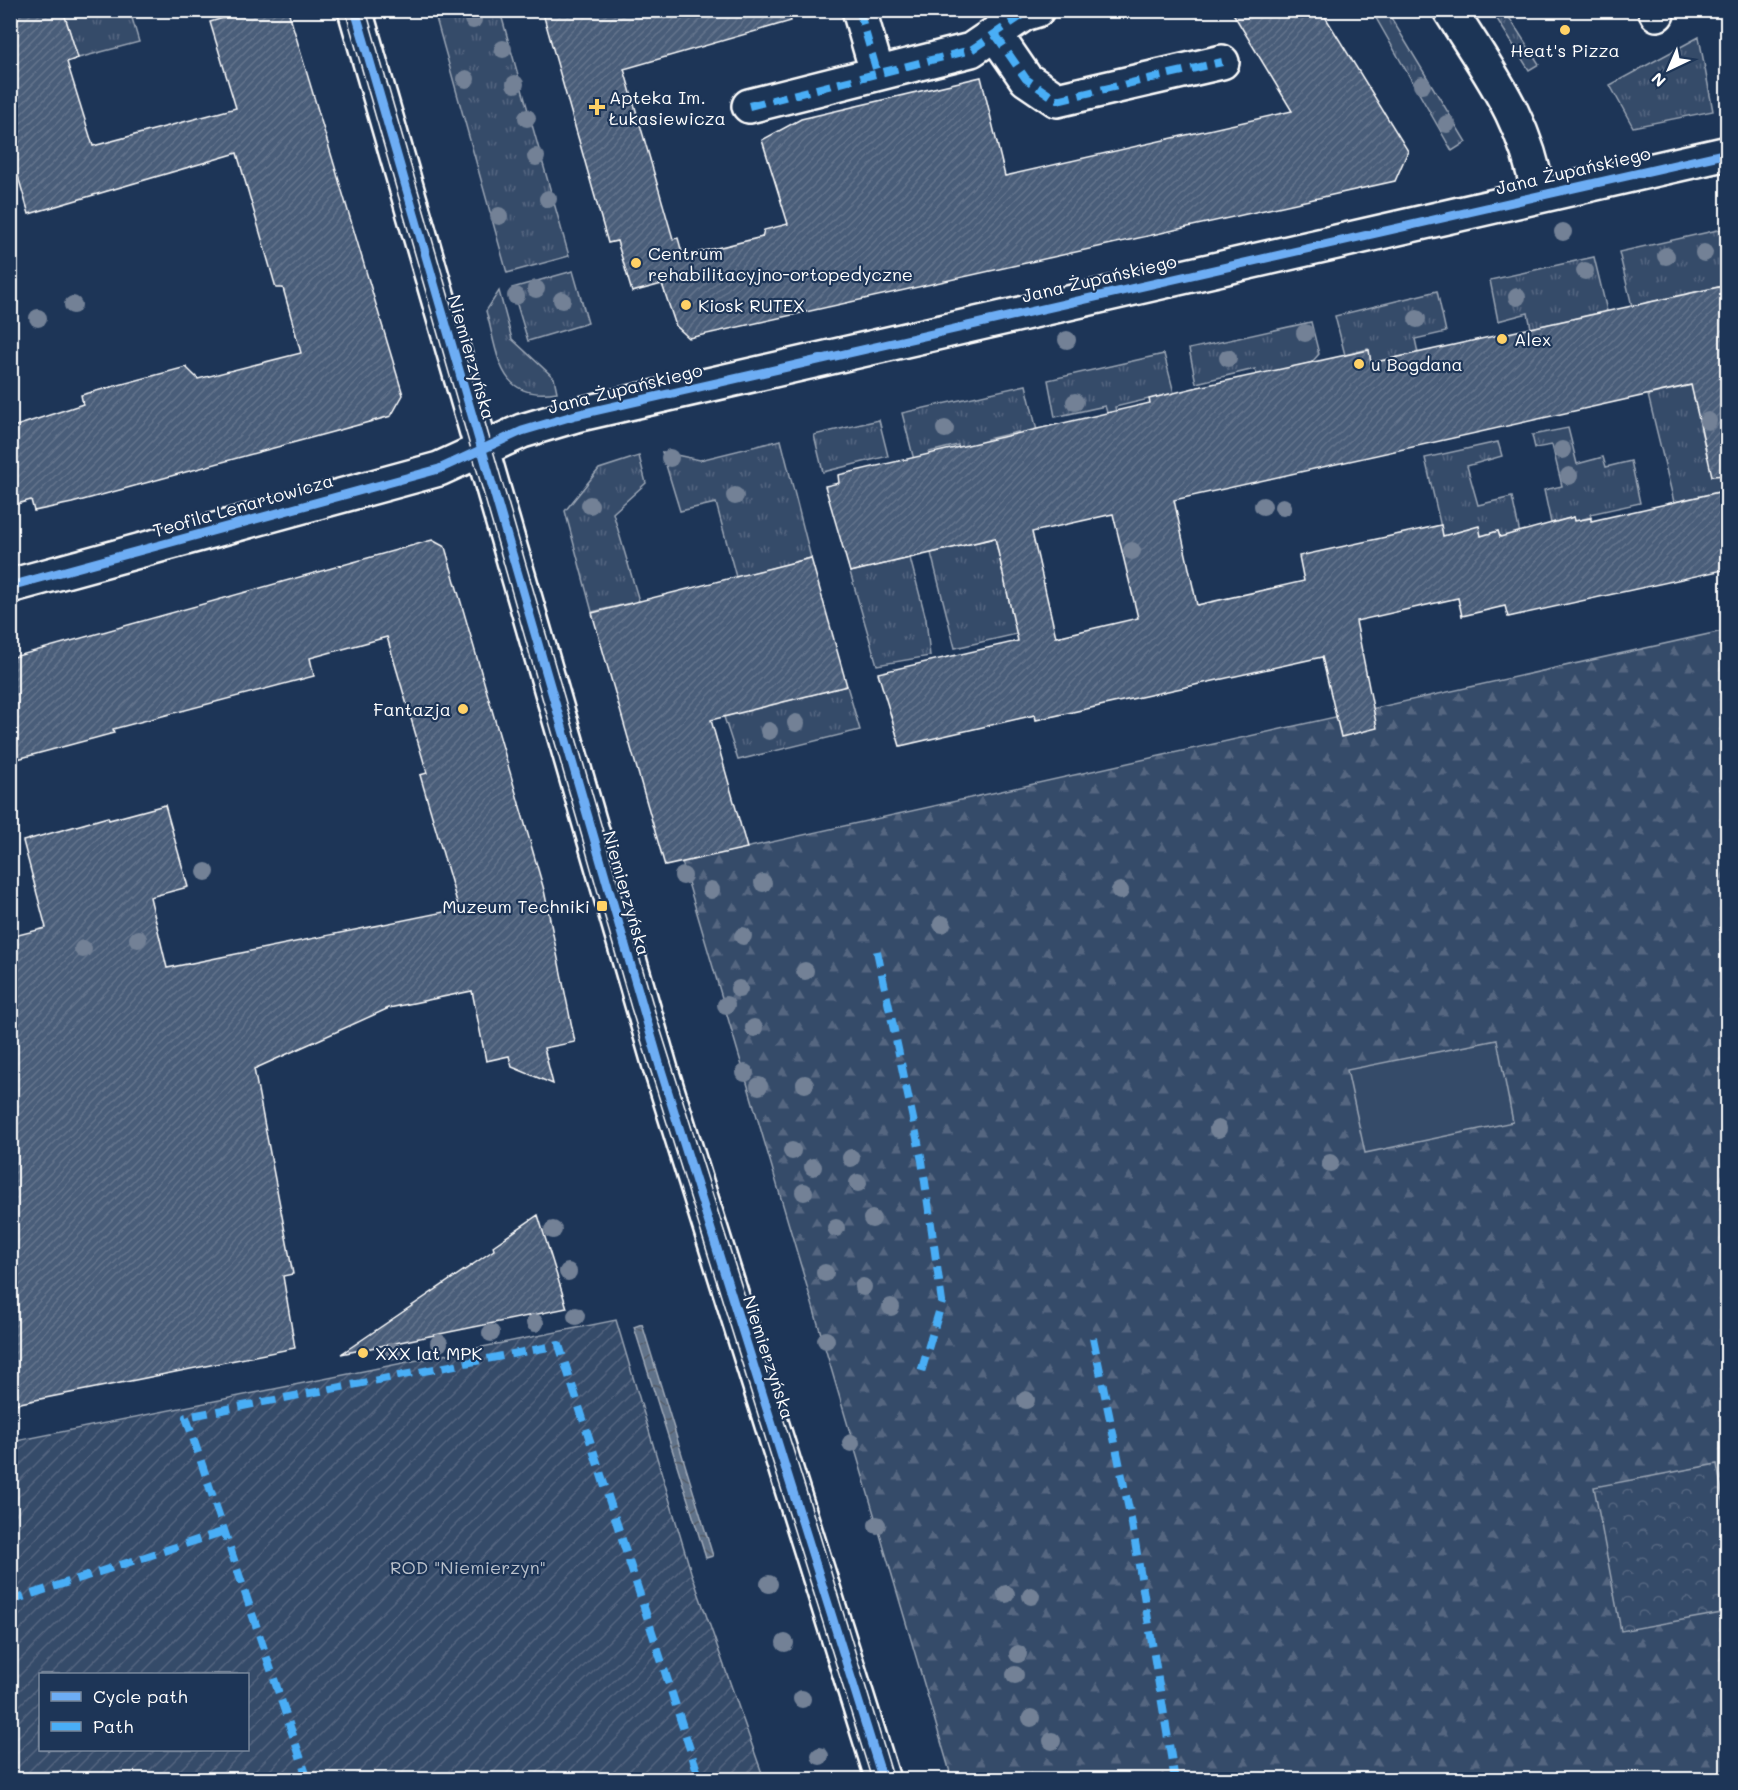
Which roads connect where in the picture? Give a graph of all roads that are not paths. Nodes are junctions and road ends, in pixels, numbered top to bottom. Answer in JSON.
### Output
{"nodes":[{"id":1,"x":355,"y":10,"type":"edge"},
{"id":2,"x":859,"y":10,"type":"edge"},
{"id":3,"x":1037,"y":10,"type":"edge"},
{"id":4,"x":1450,"y":10,"type":"edge"},
{"id":5,"x":995,"y":34,"type":"junction"},
{"id":6,"x":1222,"y":62,"type":"dead end"},
{"id":7,"x":878,"y":72,"type":"junction"},
{"id":8,"x":748,"y":106,"type":"dead end"},
{"id":9,"x":1728,"y":153,"type":"edge"},
{"id":10,"x":1538,"y":194,"type":"junction"},
{"id":11,"x":481,"y":448,"type":"junction"},
{"id":12,"x":10,"y":586,"type":"edge"},
{"id":13,"x":883,"y":1779,"type":"edge"}],
"edges":[{"from":1,"to":11,"type":"street","name":"Niemierzyńska"},
{"from":2,"to":7,"type":"street"},
{"from":3,"to":5,"type":"street"},
{"from":4,"to":10,"type":"street"},
{"from":5,"to":6,"type":"street"},
{"from":5,"to":7,"type":"street"},
{"from":7,"to":8,"type":"street"},
{"from":9,"to":10,"type":"street","name":"Jana Żupańskiego"},
{"from":10,"to":11,"type":"street","name":"Jana Żupańskiego"},
{"from":11,"to":12,"type":"street","name":"Teofila Lenartowicza"},
{"from":11,"to":13,"type":"street","name":"Niemierzyńska"}]}
